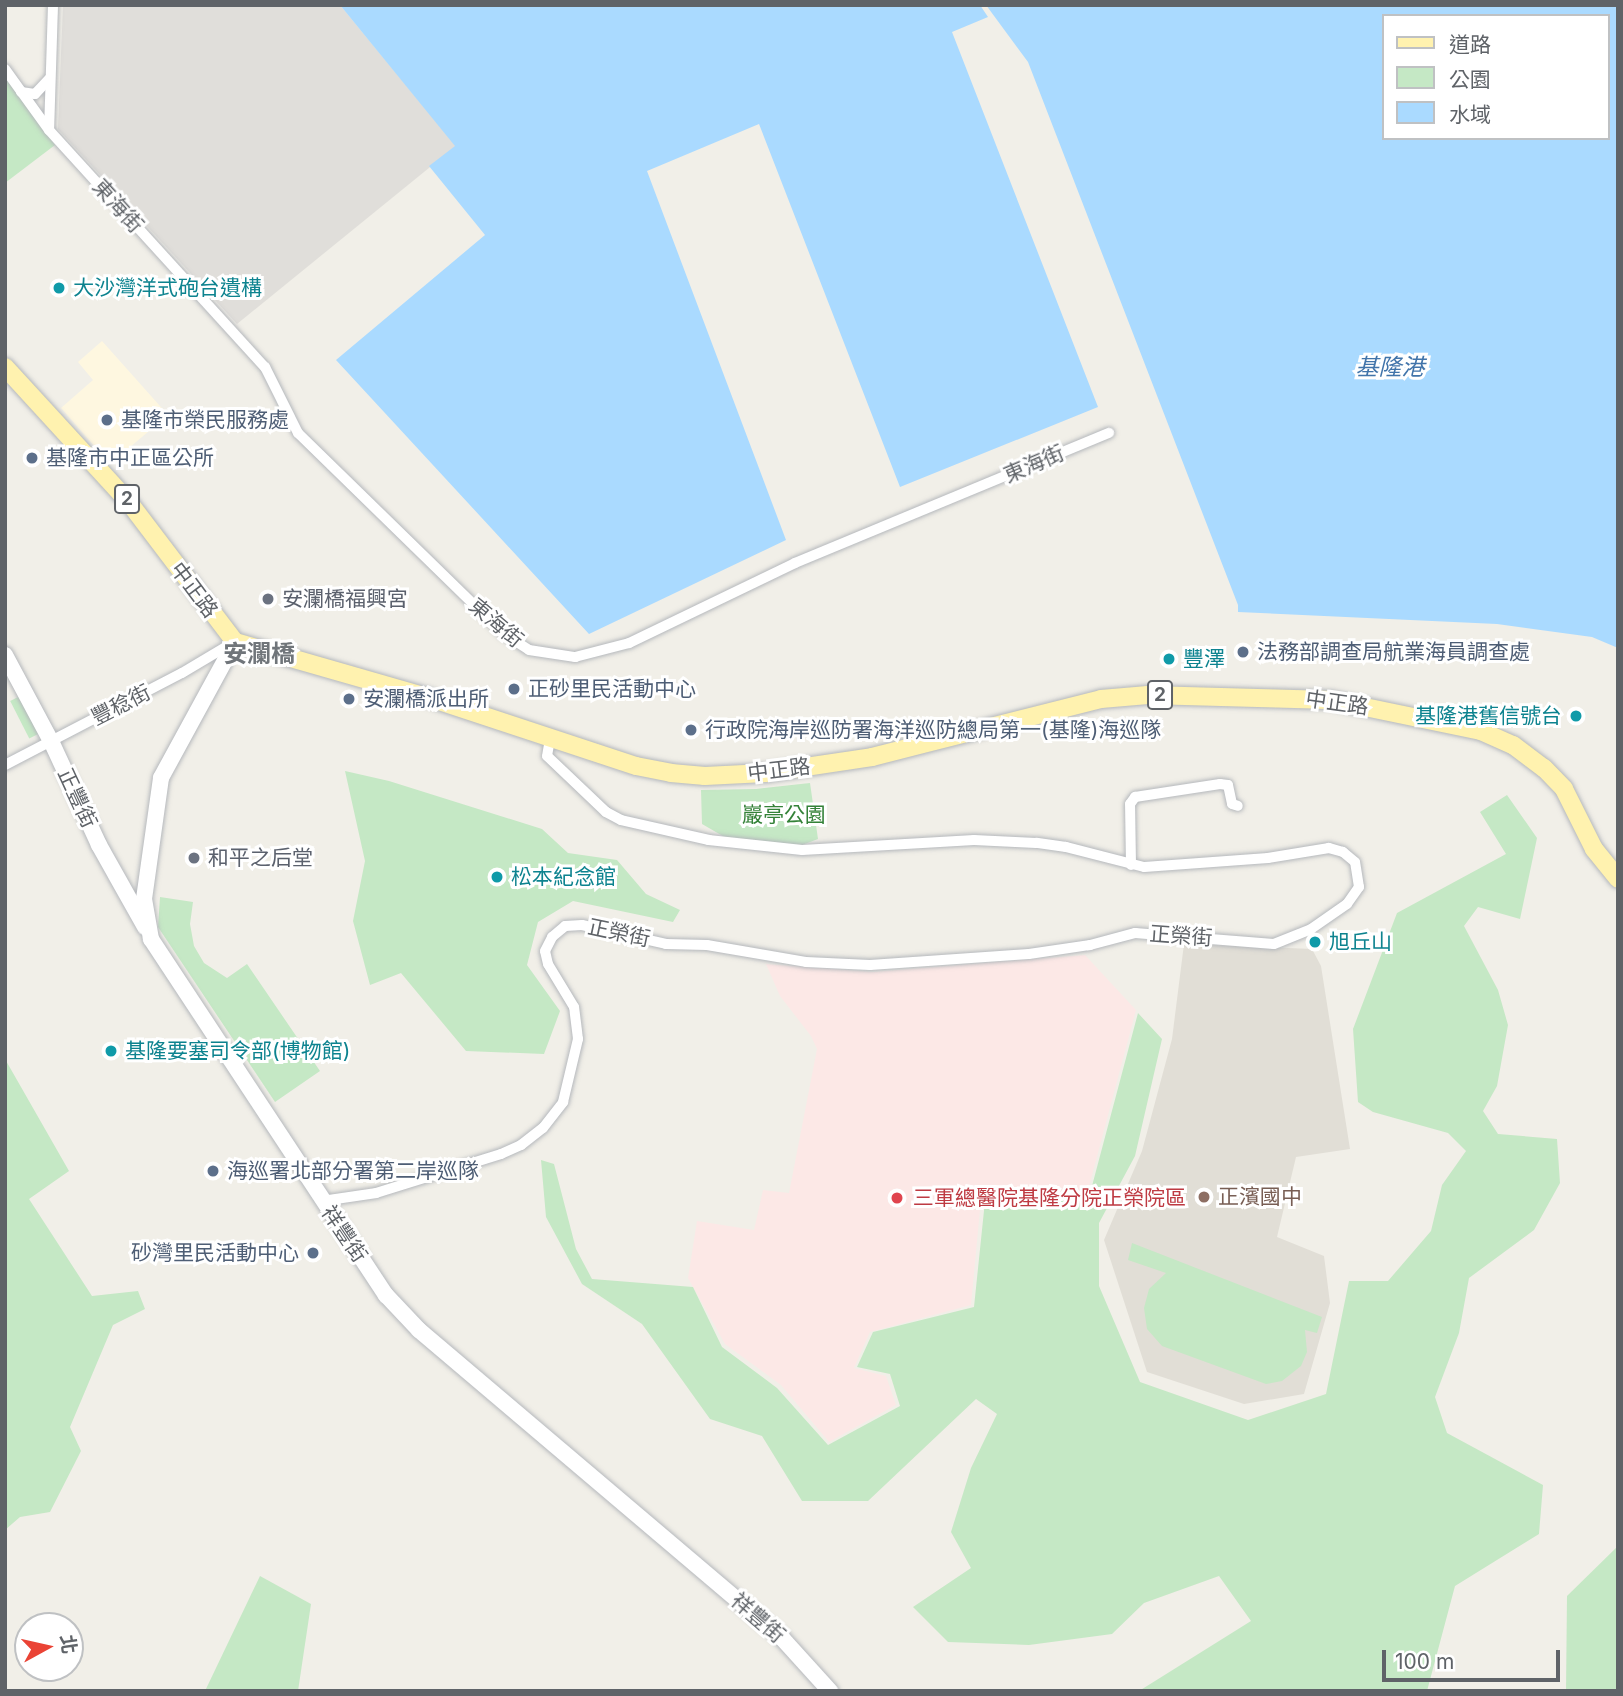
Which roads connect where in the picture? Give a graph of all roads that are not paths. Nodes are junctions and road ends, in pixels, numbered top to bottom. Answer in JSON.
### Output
{"nodes":[{"id":1,"x":53,"y":5,"type":"edge"},
{"id":2,"x":5,"y":69,"type":"edge"},
{"id":3,"x":49,"y":79,"type":"junction"},
{"id":4,"x":21,"y":92,"type":"junction"},
{"id":5,"x":49,"y":130,"type":"junction"},
{"id":6,"x":5,"y":367,"type":"edge"},
{"id":7,"x":1109,"y":433,"type":"dead end"},
{"id":8,"x":234,"y":642,"type":"junction"},
{"id":9,"x":5,"y":655,"type":"edge"},
{"id":10,"x":550,"y":739,"type":"junction"},
{"id":11,"x":51,"y":741,"type":"junction"},
{"id":12,"x":5,"y":765,"type":"edge"},
{"id":13,"x":1238,"y":806,"type":"dead end"},
{"id":14,"x":1130,"y":865,"type":"junction"},
{"id":15,"x":1618,"y":879,"type":"edge"},
{"id":16,"x":146,"y":881,"type":"junction"},
{"id":17,"x":119,"y":883,"type":"junction"},
{"id":18,"x":151,"y":939,"type":"junction"},
{"id":19,"x":322,"y":1201,"type":"junction"},
{"id":20,"x":830,"y":1691,"type":"edge"}],
"edges":[{"from":1,"to":3,"type":"street"},
{"from":2,"to":4,"type":"street","name":"東海街"},
{"from":3,"to":4,"type":"street"},
{"from":3,"to":5,"type":"street"},
{"from":4,"to":5,"type":"street","name":"東海街"},
{"from":5,"to":7,"type":"street","name":"東海街"},
{"from":6,"to":8,"type":"main road","name":"中正路","number":"2"},
{"from":8,"to":10,"type":"main road","name":"中正路","number":"2"},
{"from":8,"to":11,"type":"street","name":"豐稔街"},
{"from":8,"to":16,"type":"street","name":"祥豐街"},
{"from":9,"to":11,"type":"street","name":"正豐街"},
{"from":10,"to":14,"type":"street","name":"正榮街"},
{"from":10,"to":15,"type":"main road","name":"中正路","number":"2"},
{"from":11,"to":12,"type":"street","name":"豐稔街"},
{"from":11,"to":17,"type":"street","name":"正豐街"},
{"from":13,"to":14,"type":"street"},
{"from":14,"to":19,"type":"street","name":"正榮街"},
{"from":16,"to":17,"type":"street"},
{"from":16,"to":18,"type":"street","name":"祥豐街"},
{"from":17,"to":18,"type":"street","name":"正豐街"},
{"from":18,"to":19,"type":"street","name":"祥豐街"},
{"from":19,"to":20,"type":"street","name":"祥豐街"}]}
